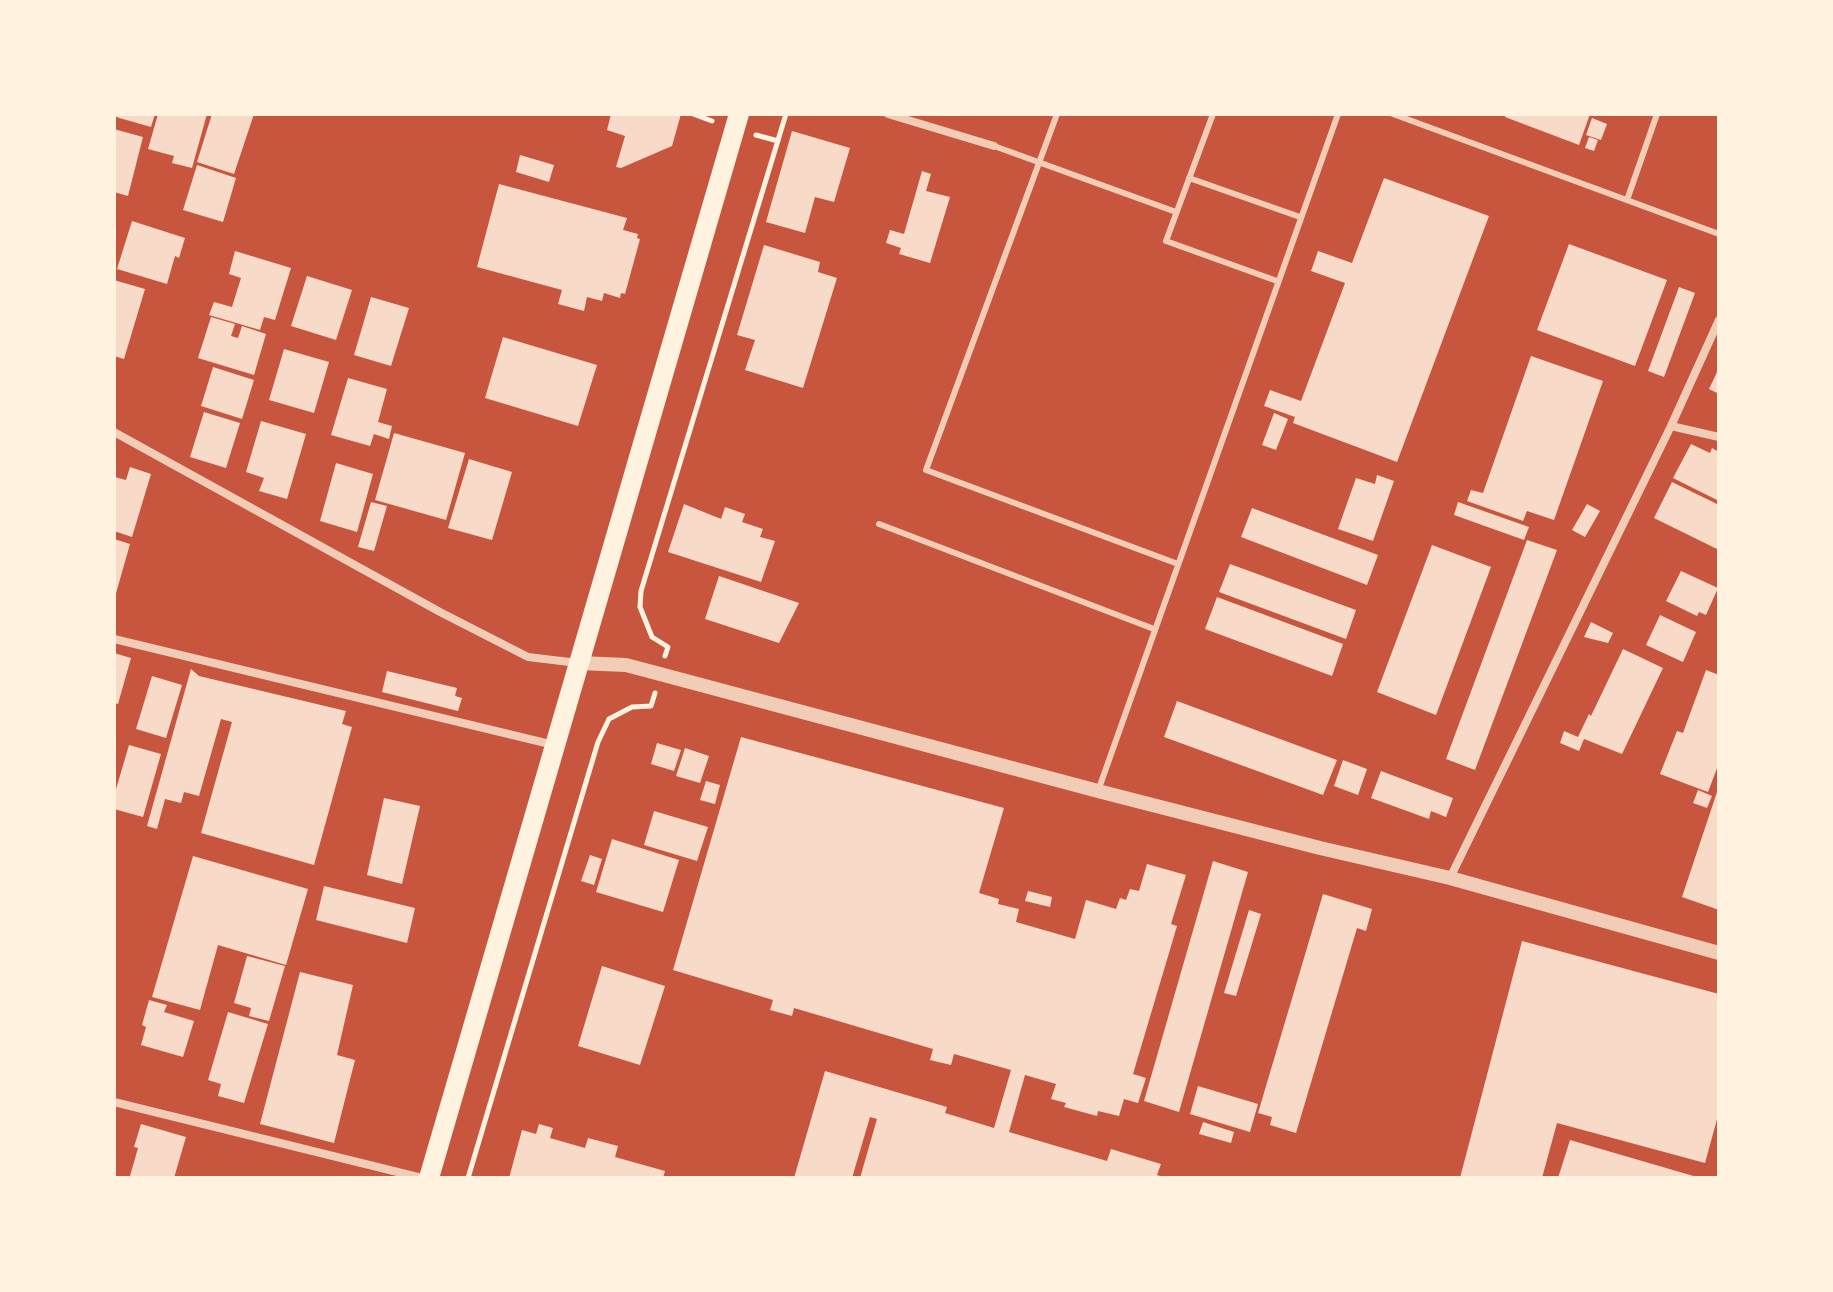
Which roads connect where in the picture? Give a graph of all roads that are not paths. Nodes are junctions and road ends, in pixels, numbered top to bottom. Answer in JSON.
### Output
{"nodes":[{"id":1,"x":739,"y":114,"type":"edge"},
{"id":2,"x":888,"y":114,"type":"edge"},
{"id":3,"x":1057,"y":114,"type":"edge"},
{"id":4,"x":1213,"y":114,"type":"edge"},
{"id":5,"x":1338,"y":114,"type":"edge"},
{"id":6,"x":1393,"y":114,"type":"edge"},
{"id":7,"x":1657,"y":114,"type":"edge"},
{"id":8,"x":994,"y":146,"type":"joint"},
{"id":9,"x":1039,"y":162,"type":"junction"},
{"id":10,"x":1189,"y":178,"type":"junction"},
{"id":11,"x":1627,"y":200,"type":"junction"},
{"id":12,"x":1176,"y":212,"type":"junction"},
{"id":13,"x":1300,"y":217,"type":"junction"},
{"id":14,"x":1719,"y":234,"type":"edge"},
{"id":15,"x":1277,"y":281,"type":"junction"},
{"id":16,"x":1719,"y":320,"type":"edge"},
{"id":17,"x":1671,"y":426,"type":"junction"},
{"id":18,"x":114,"y":432,"type":"edge"},
{"id":19,"x":1719,"y":437,"type":"edge"},
{"id":20,"x":879,"y":524,"type":"dead end"},
{"id":21,"x":1178,"y":564,"type":"junction"},
{"id":22,"x":1154,"y":629,"type":"junction"},
{"id":23,"x":114,"y":639,"type":"edge"},
{"id":24,"x":579,"y":663,"type":"junction"},
{"id":25,"x":554,"y":745,"type":"junction"},
{"id":26,"x":1098,"y":791,"type":"junction"},
{"id":27,"x":1450,"y":878,"type":"junction"},
{"id":28,"x":1719,"y":953,"type":"edge"},
{"id":29,"x":114,"y":1102,"type":"edge"},
{"id":30,"x":422,"y":1178,"type":"edge"},
{"id":31,"x":429,"y":1178,"type":"edge"}],
"edges":[{"from":1,"to":24,"type":"main road"},
{"from":2,"to":8,"type":"street"},
{"from":3,"to":9,"type":"lane"},
{"from":4,"to":10,"type":"lane"},
{"from":5,"to":13,"type":"lane"},
{"from":6,"to":11,"type":"lane"},
{"from":7,"to":11,"type":"lane"},
{"from":8,"to":9,"type":"lane"},
{"from":9,"to":12,"type":"lane"},
{"from":9,"to":21,"type":"lane"},
{"from":10,"to":12,"type":"lane"},
{"from":10,"to":13,"type":"lane"},
{"from":11,"to":14,"type":"lane"},
{"from":12,"to":15,"type":"lane"},
{"from":13,"to":15,"type":"lane"},
{"from":15,"to":21,"type":"lane"},
{"from":16,"to":17,"type":"street"},
{"from":17,"to":19,"type":"street"},
{"from":17,"to":27,"type":"street"},
{"from":18,"to":24,"type":"street"},
{"from":20,"to":22,"type":"lane"},
{"from":21,"to":22,"type":"lane"},
{"from":22,"to":26,"type":"lane"},
{"from":23,"to":25,"type":"street"},
{"from":24,"to":25,"type":"main road"},
{"from":24,"to":26,"type":"street"},
{"from":25,"to":31,"type":"main road"},
{"from":26,"to":27,"type":"street"},
{"from":27,"to":28,"type":"street"},
{"from":29,"to":30,"type":"street"}]}
